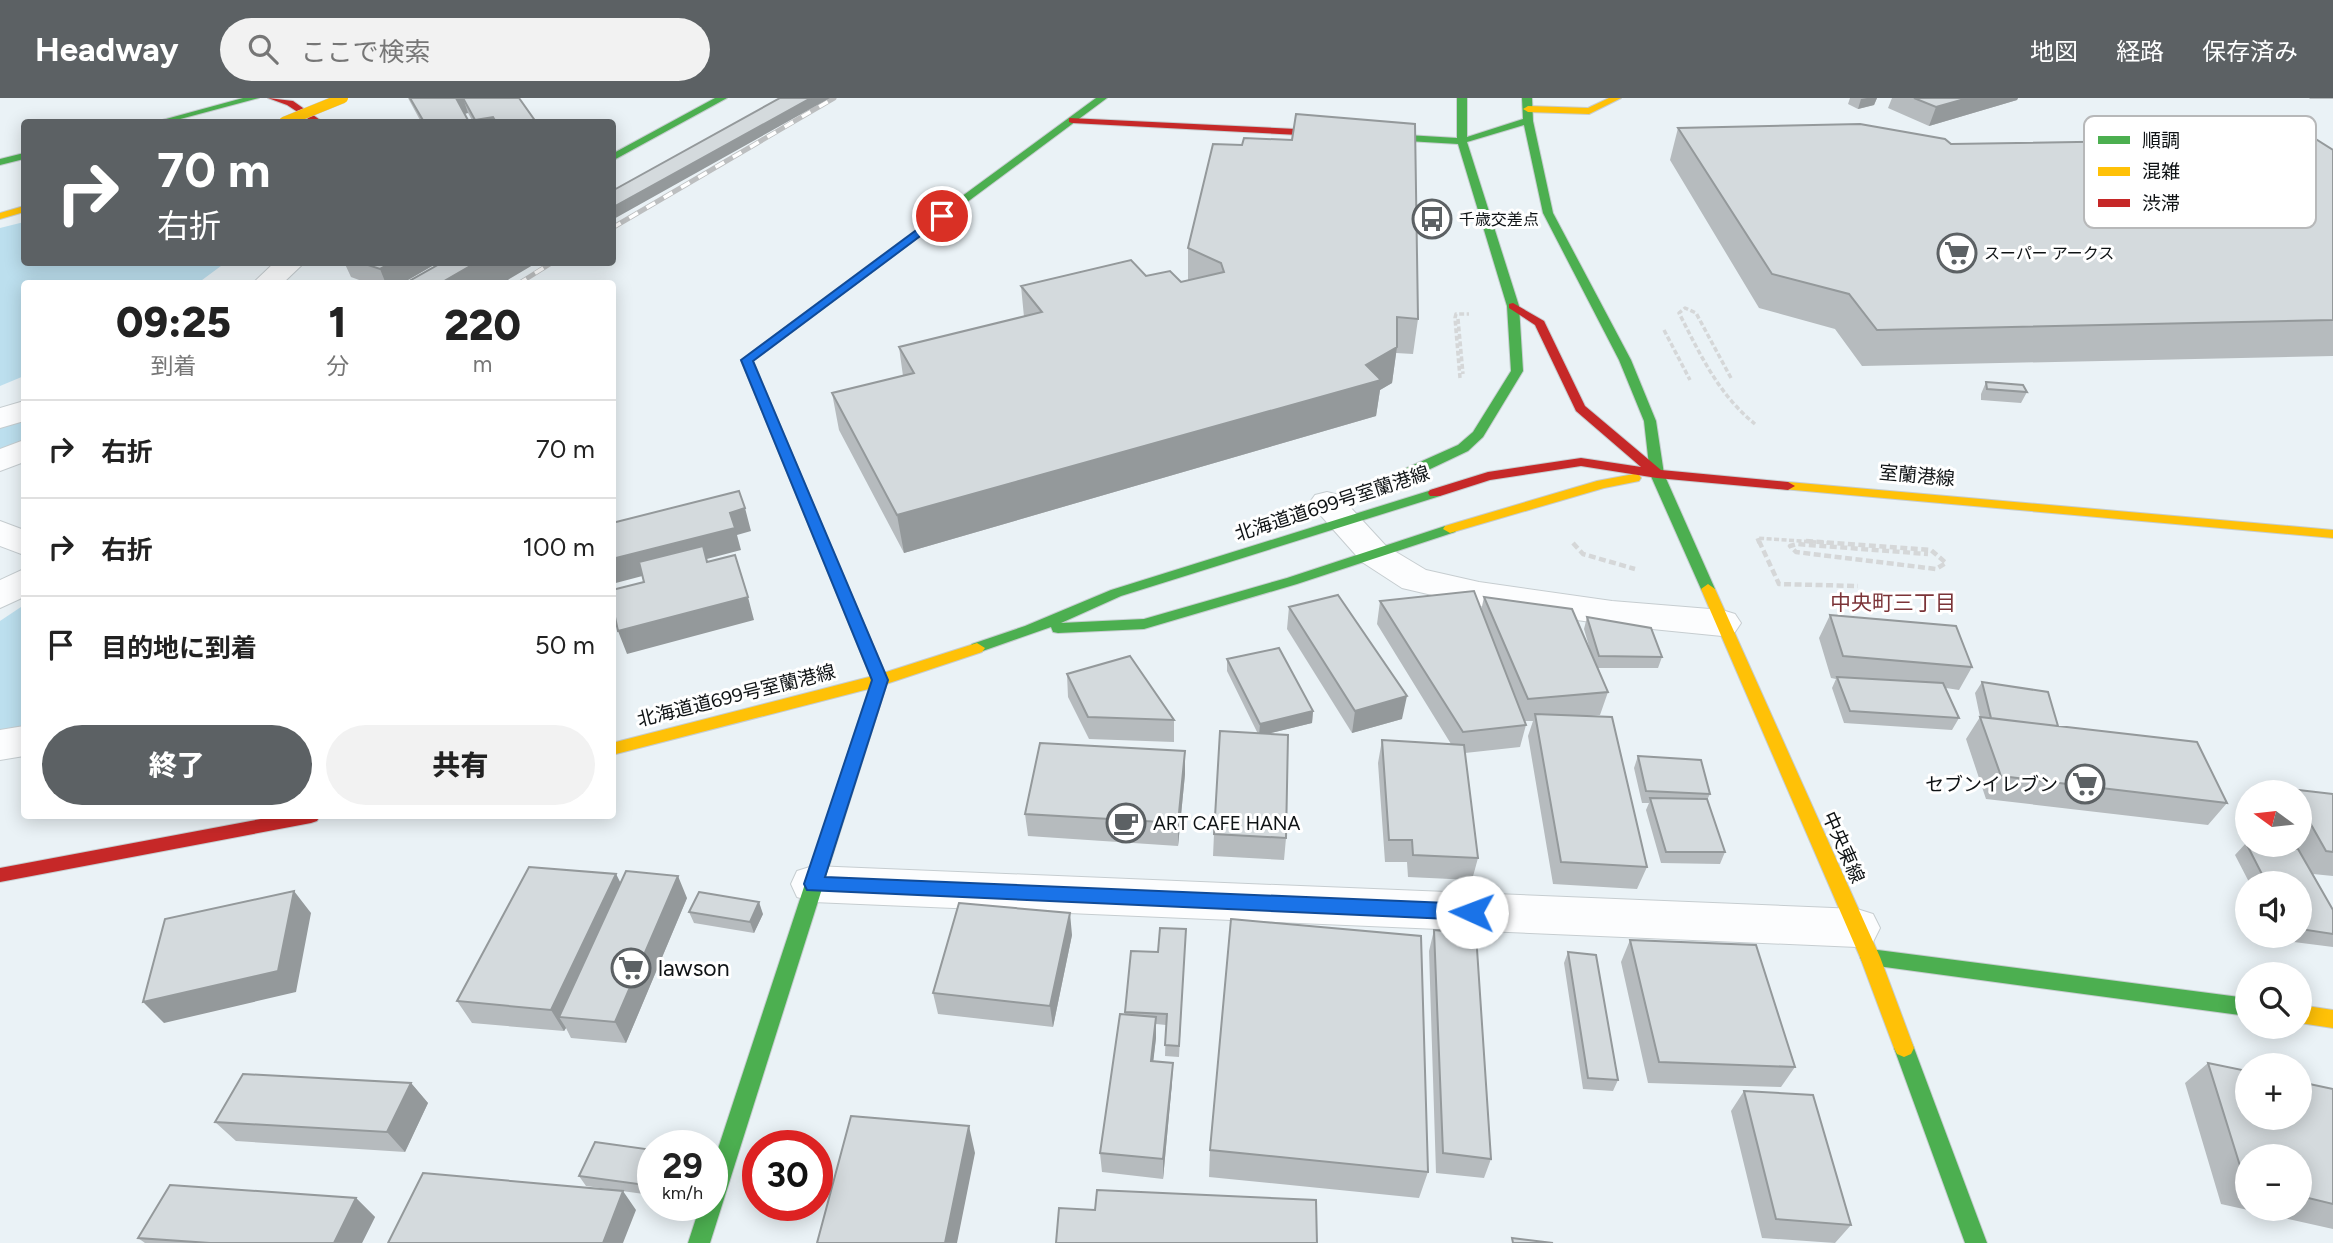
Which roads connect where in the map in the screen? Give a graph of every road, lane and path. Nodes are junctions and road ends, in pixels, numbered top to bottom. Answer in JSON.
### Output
{"nodes":[{"id":1,"x":254,"y":98,"type":"edge"},
{"id":2,"x":273,"y":98,"type":"edge"},
{"id":3,"x":343,"y":98,"type":"edge"},
{"id":4,"x":722,"y":98,"type":"edge"},
{"id":5,"x":1102,"y":98,"type":"edge"},
{"id":6,"x":1462,"y":98,"type":"edge"},
{"id":7,"x":1616,"y":98,"type":"edge"},
{"id":8,"x":1528,"y":109,"type":"edge"},
{"id":9,"x":172,"y":119,"type":"edge"},
{"id":10,"x":291,"y":119,"type":"edge"},
{"id":11,"x":314,"y":119,"type":"edge"},
{"id":12,"x":1072,"y":120,"type":"junction"},
{"id":13,"x":1462,"y":141,"type":"junction"},
{"id":14,"x":616,"y":156,"type":"edge"},
{"id":15,"x":21,"y":157,"type":"edge"},
{"id":16,"x":0,"y":162,"type":"edge"},
{"id":17,"x":21,"y":210,"type":"edge"},
{"id":18,"x":0,"y":216,"type":"edge"},
{"id":19,"x":287,"y":266,"type":"edge"},
{"id":20,"x":308,"y":266,"type":"edge"},
{"id":21,"x":270,"y":280,"type":"edge"},
{"id":22,"x":296,"y":280,"type":"edge"},
{"id":23,"x":1513,"y":306,"type":"junction"},
{"id":24,"x":1458,"y":319,"type":"dead end"},
{"id":25,"x":1474,"y":325,"type":"dead end"},
{"id":26,"x":1664,"y":330,"type":"dead end"},
{"id":27,"x":1473,"y":375,"type":"dead end"},
{"id":28,"x":1461,"y":379,"type":"dead end"},
{"id":29,"x":1731,"y":379,"type":"dead end"},
{"id":30,"x":1690,"y":380,"type":"dead end"},
{"id":31,"x":21,"y":411,"type":"edge"},
{"id":32,"x":0,"y":419,"type":"edge"},
{"id":33,"x":1755,"y":424,"type":"dead end"},
{"id":34,"x":21,"y":451,"type":"edge"},
{"id":35,"x":0,"y":461,"type":"edge"},
{"id":36,"x":1657,"y":474,"type":"junction"},
{"id":37,"x":1335,"y":504,"type":"junction"},
{"id":38,"x":0,"y":532,"type":"edge"},
{"id":39,"x":2333,"y":534,"type":"edge"},
{"id":40,"x":21,"y":542,"type":"edge"},
{"id":41,"x":1374,"y":554,"type":"junction"},
{"id":42,"x":1928,"y":554,"type":"dead end"},
{"id":43,"x":21,"y":583,"type":"edge"},
{"id":44,"x":1097,"y":583,"type":"dead end"},
{"id":45,"x":1858,"y":586,"type":"dead end"},
{"id":46,"x":0,"y":596,"type":"edge"},
{"id":47,"x":1722,"y":623,"type":"junction"},
{"id":48,"x":1030,"y":630,"type":"junction"},
{"id":49,"x":880,"y":680,"type":"junction"},
{"id":50,"x":21,"y":742,"type":"edge"},
{"id":51,"x":0,"y":745,"type":"edge"},
{"id":52,"x":616,"y":747,"type":"edge"},
{"id":53,"x":295,"y":819,"type":"edge"},
{"id":54,"x":0,"y":875,"type":"edge"},
{"id":55,"x":813,"y":884,"type":"junction"},
{"id":56,"x":1863,"y":942,"type":"junction"},
{"id":57,"x":2235,"y":1005,"type":"edge"},
{"id":58,"x":2312,"y":1016,"type":"edge"},
{"id":59,"x":2333,"y":1019,"type":"edge"},
{"id":60,"x":728,"y":1150,"type":"edge"},
{"id":61,"x":706,"y":1221,"type":"edge"},
{"id":62,"x":699,"y":1243,"type":"edge"},
{"id":63,"x":1976,"y":1243,"type":"edge"}],
"edges":[{"from":1,"to":9,"type":"main road"},
{"from":2,"to":11,"type":"main road"},
{"from":3,"to":10,"type":"main road","bridge":true},
{"from":4,"to":14,"type":"main road"},
{"from":5,"to":12,"type":"main road"},
{"from":6,"to":13,"type":"main road","name":"北海道道699号室蘭港線"},
{"from":7,"to":8,"type":"main road"},
{"from":8,"to":13,"type":"main road"},
{"from":8,"to":36,"type":"main road"},
{"from":12,"to":13,"type":"main road"},
{"from":12,"to":49,"type":"main road"},
{"from":13,"to":23,"type":"main road","name":"北海道道699号室蘭港線"},
{"from":15,"to":16,"type":"main road"},
{"from":17,"to":18,"type":"main road"},
{"from":19,"to":21,"type":"street"},
{"from":20,"to":22,"type":"street"},
{"from":23,"to":36,"type":"main road"},
{"from":23,"to":37,"type":"main road","name":"北海道道699号室蘭港線"},
{"from":24,"to":27,"type":"path"},
{"from":25,"to":28,"type":"path"},
{"from":26,"to":30,"type":"path"},
{"from":29,"to":33,"type":"path"},
{"from":31,"to":32,"type":"street"},
{"from":34,"to":35,"type":"street"},
{"from":36,"to":37,"type":"main road","name":"北海道道699号室蘭港線"},
{"from":36,"to":39,"type":"main road","name":"室蘭港線"},
{"from":36,"to":41,"type":"main road","name":"北海道道699号室蘭港線"},
{"from":36,"to":47,"type":"main road","name":"中央東線"},
{"from":37,"to":41,"type":"street"},
{"from":37,"to":48,"type":"main road","name":"北海道道699号室蘭港線"},
{"from":38,"to":40,"type":"street"},
{"from":41,"to":47,"type":"street"},
{"from":41,"to":48,"type":"main road","name":"北海道道699号室蘭港線"},
{"from":42,"to":45,"type":"path"},
{"from":43,"to":46,"type":"street"},
{"from":44,"to":48,"type":"main road","name":"北海道道699号室蘭港線"},
{"from":47,"to":56,"type":"main road","name":"中央東線"},
{"from":48,"to":49,"type":"main road","name":"北海道道699号室蘭港線"},
{"from":49,"to":52,"type":"main road","name":"北海道道699号室蘭港線"},
{"from":49,"to":55,"type":"main road"},
{"from":50,"to":51,"type":"street"},
{"from":53,"to":54,"type":"main road"},
{"from":55,"to":56,"type":"street"},
{"from":55,"to":60,"type":"main road"},
{"from":56,"to":57,"type":"main road"},
{"from":56,"to":63,"type":"main road","name":"中央東線"},
{"from":58,"to":59,"type":"main road"},
{"from":61,"to":62,"type":"main road"}]}
